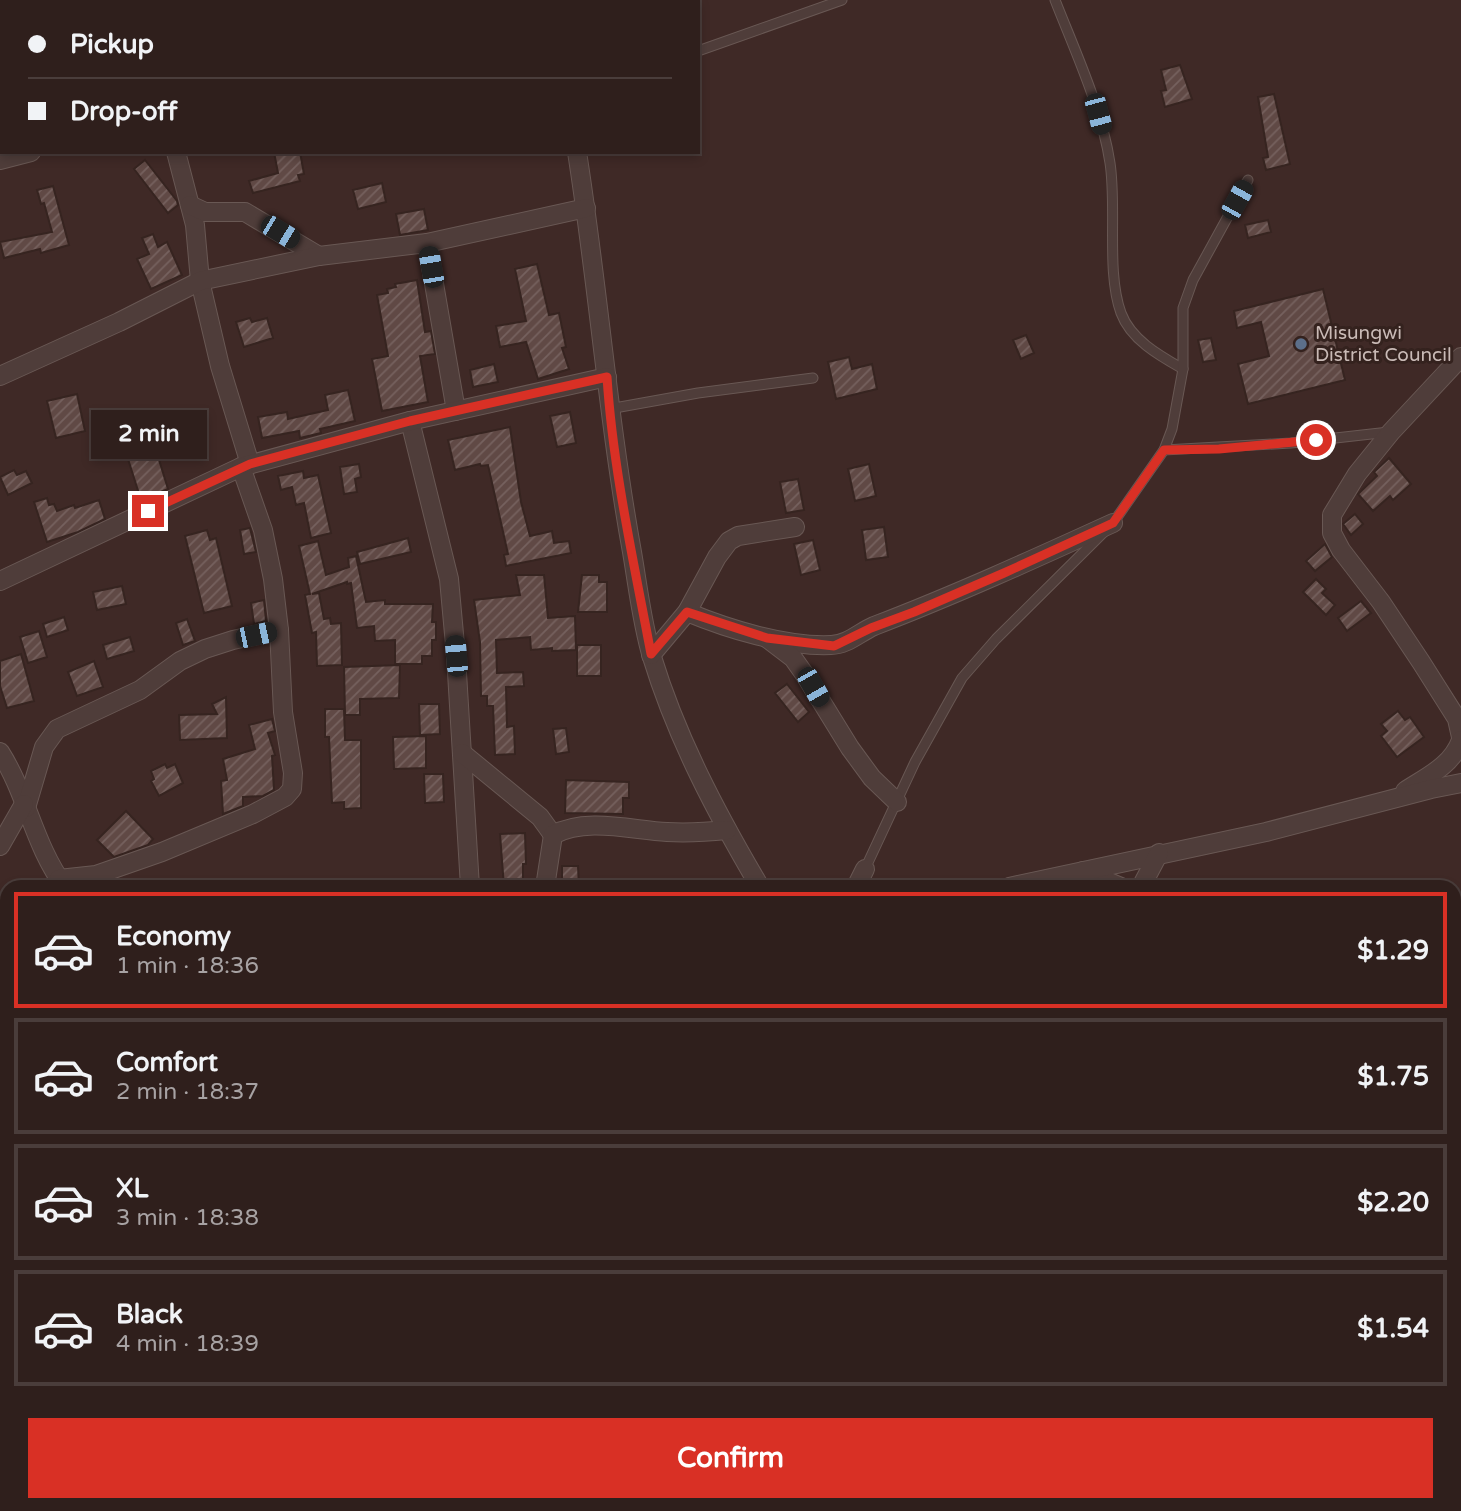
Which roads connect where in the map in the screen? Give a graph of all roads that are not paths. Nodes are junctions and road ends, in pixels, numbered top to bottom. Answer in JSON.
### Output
{"nodes":[{"id":1,"x":842,"y":0,"type":"edge"},
{"id":2,"x":1055,"y":0,"type":"edge"},
{"id":3,"x":700,"y":50,"type":"edge"},
{"id":4,"x":23,"y":154,"type":"edge"},
{"id":5,"x":177,"y":154,"type":"edge"},
{"id":6,"x":577,"y":154,"type":"edge"},
{"id":7,"x":0,"y":160,"type":"edge"},
{"id":8,"x":1248,"y":180,"type":"dead end"},
{"id":9,"x":190,"y":205,"type":"junction"},
{"id":10,"x":586,"y":208,"type":"junction"},
{"id":11,"x":427,"y":243,"type":"junction"},
{"id":12,"x":319,"y":256,"type":"junction"},
{"id":13,"x":200,"y":281,"type":"junction"},
{"id":14,"x":1461,"y":357,"type":"edge"},
{"id":15,"x":1184,"y":369,"type":"junction"},
{"id":16,"x":0,"y":376,"type":"edge"},
{"id":17,"x":607,"y":377,"type":"junction"},
{"id":18,"x":813,"y":378,"type":"dead end"},
{"id":19,"x":609,"y":409,"type":"junction"},
{"id":20,"x":456,"y":411,"type":"junction"},
{"id":21,"x":410,"y":421,"type":"junction"},
{"id":22,"x":1391,"y":432,"type":"junction"},
{"id":23,"x":1164,"y":450,"type":"junction"},
{"id":24,"x":245,"y":466,"type":"junction"},
{"id":25,"x":1113,"y":523,"type":"junction"},
{"id":26,"x":795,"y":527,"type":"dead end"},
{"id":27,"x":0,"y":581,"type":"edge"},
{"id":28,"x":687,"y":612,"type":"junction"},
{"id":29,"x":279,"y":630,"type":"junction"},
{"id":30,"x":767,"y":638,"type":"junction"},
{"id":31,"x":651,"y":654,"type":"junction"},
{"id":32,"x":1460,"y":730,"type":"edge"},
{"id":33,"x":0,"y":752,"type":"edge"},
{"id":34,"x":462,"y":753,"type":"junction"},
{"id":35,"x":1461,"y":783,"type":"edge"},
{"id":36,"x":1393,"y":799,"type":"junction"},
{"id":37,"x":897,"y":802,"type":"junction"},
{"id":38,"x":25,"y":806,"type":"junction"},
{"id":39,"x":727,"y":830,"type":"junction"},
{"id":40,"x":553,"y":835,"type":"junction"},
{"id":41,"x":0,"y":846,"type":"edge"},
{"id":42,"x":1159,"y":853,"type":"junction"},
{"id":43,"x":865,"y":869,"type":"joint"},
{"id":44,"x":1083,"y":871,"type":"junction"},
{"id":45,"x":60,"y":880,"type":"edge"},
{"id":46,"x":75,"y":880,"type":"edge"},
{"id":47,"x":470,"y":880,"type":"edge"},
{"id":48,"x":546,"y":880,"type":"edge"},
{"id":49,"x":756,"y":880,"type":"edge"},
{"id":50,"x":860,"y":880,"type":"edge"},
{"id":51,"x":1041,"y":880,"type":"edge"},
{"id":52,"x":1104,"y":880,"type":"edge"},
{"id":53,"x":1145,"y":880,"type":"edge"}],
"edges":[{"from":1,"to":3,"type":"lane"},
{"from":2,"to":15,"type":"lane"},
{"from":4,"to":7,"type":"street"},
{"from":5,"to":9,"type":"street"},
{"from":6,"to":10,"type":"street"},
{"from":8,"to":15,"type":"lane"},
{"from":9,"to":12,"type":"street"},
{"from":9,"to":13,"type":"street"},
{"from":10,"to":11,"type":"street"},
{"from":10,"to":17,"type":"street"},
{"from":11,"to":12,"type":"street"},
{"from":11,"to":20,"type":"street"},
{"from":12,"to":13,"type":"street"},
{"from":13,"to":16,"type":"street"},
{"from":13,"to":24,"type":"street"},
{"from":14,"to":22,"type":"street"},
{"from":15,"to":23,"type":"lane"},
{"from":17,"to":19,"type":"street"},
{"from":17,"to":20,"type":"street"},
{"from":18,"to":19,"type":"lane"},
{"from":19,"to":31,"type":"street"},
{"from":20,"to":21,"type":"street"},
{"from":21,"to":24,"type":"street"},
{"from":21,"to":34,"type":"street"},
{"from":22,"to":23,"type":"lane"},
{"from":22,"to":32,"type":"street"},
{"from":23,"to":25,"type":"lane"},
{"from":24,"to":27,"type":"street"},
{"from":24,"to":29,"type":"street"},
{"from":25,"to":30,"type":"street"},
{"from":25,"to":37,"type":"lane"},
{"from":26,"to":28,"type":"street"},
{"from":28,"to":30,"type":"street"},
{"from":28,"to":31,"type":"street"},
{"from":29,"to":38,"type":"street"},
{"from":29,"to":46,"type":"street"},
{"from":30,"to":37,"type":"street"},
{"from":31,"to":39,"type":"street"},
{"from":32,"to":36,"type":"street"},
{"from":33,"to":38,"type":"street"},
{"from":34,"to":40,"type":"street"},
{"from":34,"to":47,"type":"street"},
{"from":35,"to":36,"type":"street"},
{"from":36,"to":42,"type":"street"},
{"from":37,"to":43,"type":"lane"},
{"from":38,"to":41,"type":"street"},
{"from":38,"to":45,"type":"street"},
{"from":39,"to":40,"type":"street"},
{"from":39,"to":49,"type":"street"},
{"from":40,"to":48,"type":"street"},
{"from":42,"to":44,"type":"street"},
{"from":42,"to":53,"type":"street"},
{"from":43,"to":50,"type":"street"},
{"from":44,"to":51,"type":"street"},
{"from":44,"to":52,"type":"street"}]}
